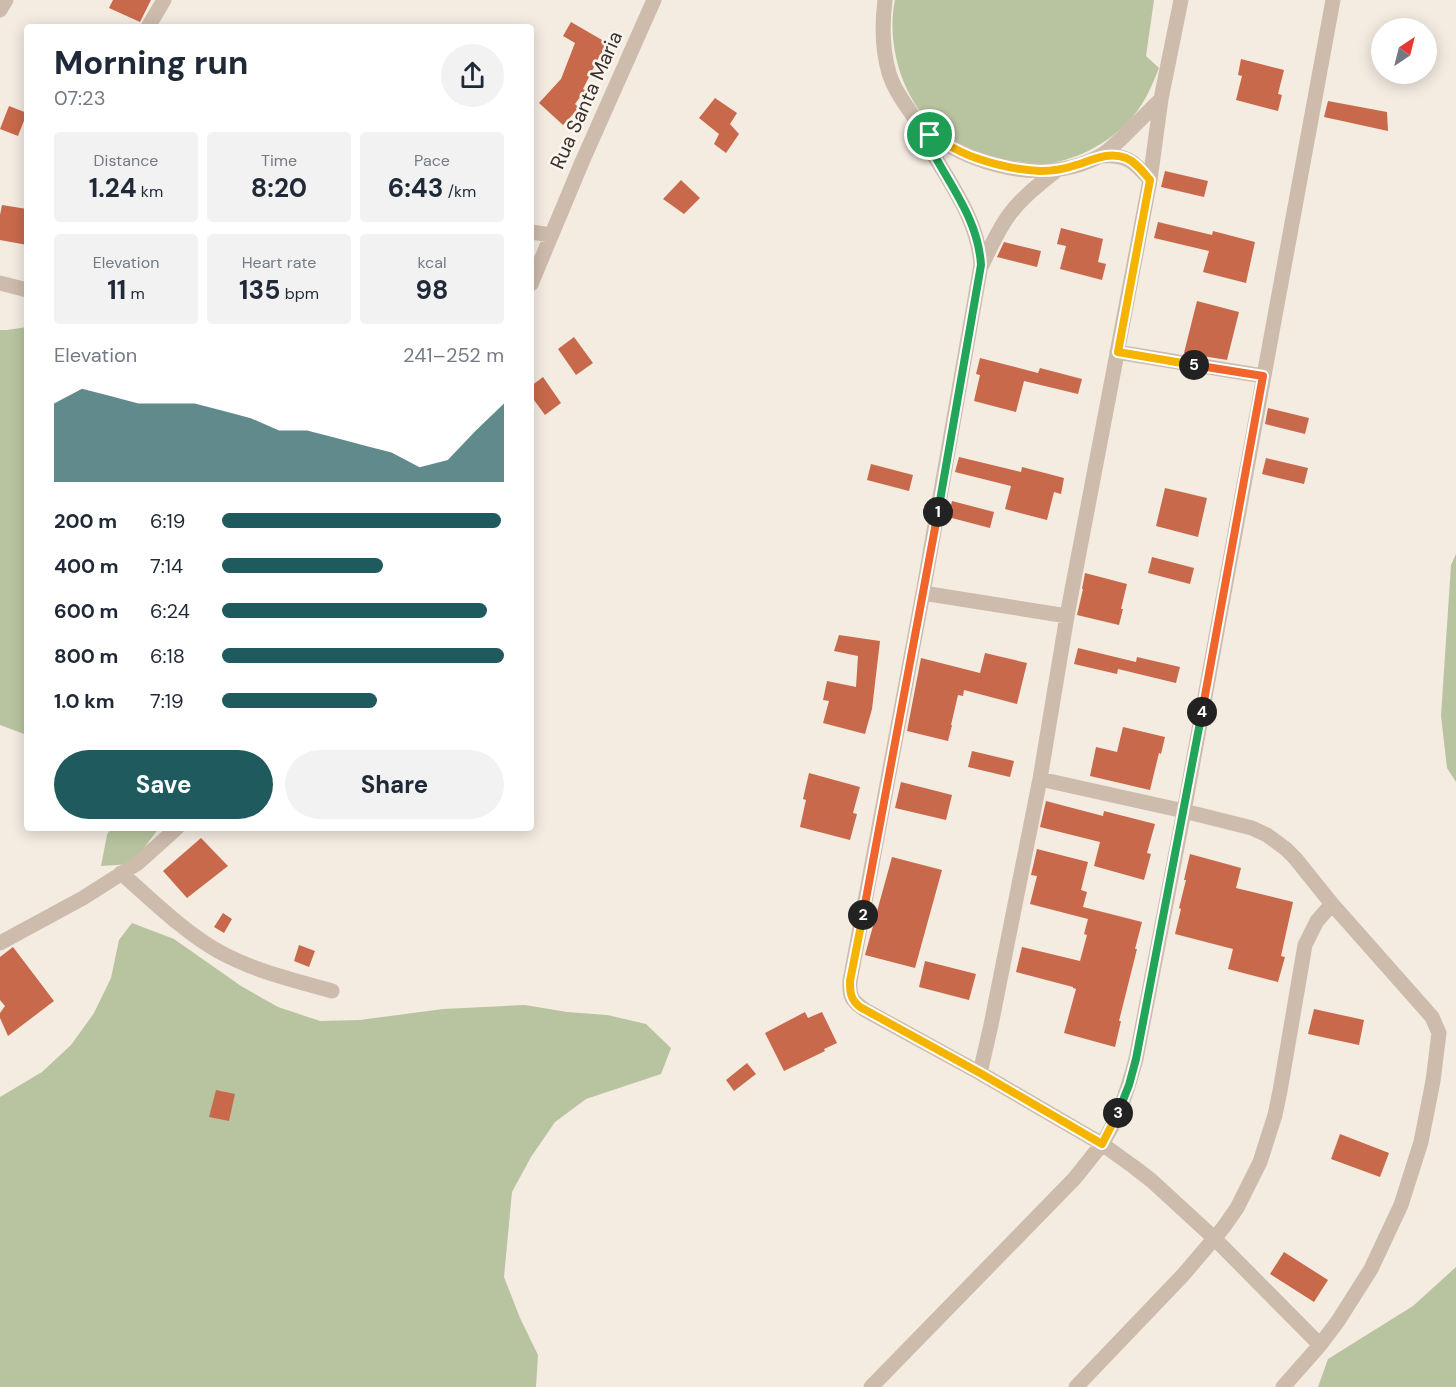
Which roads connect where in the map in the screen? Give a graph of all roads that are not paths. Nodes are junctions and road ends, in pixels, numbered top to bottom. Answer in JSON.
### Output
{"nodes":[{"id":1,"x":6,"y":0,"type":"edge"},
{"id":2,"x":164,"y":0,"type":"edge"},
{"id":3,"x":654,"y":0,"type":"edge"},
{"id":4,"x":885,"y":0,"type":"edge"},
{"id":5,"x":1181,"y":0,"type":"edge"},
{"id":6,"x":1332,"y":0,"type":"edge"},
{"id":7,"x":0,"y":10,"type":"edge"},
{"id":8,"x":150,"y":24,"type":"edge"},
{"id":9,"x":1161,"y":99,"type":"junction"},
{"id":10,"x":922,"y":130,"type":"junction"},
{"id":11,"x":1100,"y":156,"type":"junction"},
{"id":12,"x":1057,"y":170,"type":"junction"},
{"id":13,"x":1150,"y":180,"type":"junction"},
{"id":14,"x":534,"y":232,"type":"edge"},
{"id":15,"x":551,"y":235,"type":"junction"},
{"id":16,"x":981,"y":265,"type":"junction"},
{"id":17,"x":534,"y":277,"type":"edge"},
{"id":18,"x":0,"y":283,"type":"edge"},
{"id":19,"x":24,"y":289,"type":"edge"},
{"id":20,"x":1118,"y":352,"type":"junction"},
{"id":21,"x":1263,"y":376,"type":"junction"},
{"id":22,"x":923,"y":593,"type":"junction"},
{"id":23,"x":1067,"y":616,"type":"junction"},
{"id":24,"x":1040,"y":779,"type":"junction"},
{"id":25,"x":1184,"y":810,"type":"junction"},
{"id":26,"x":174,"y":831,"type":"edge"},
{"id":27,"x":121,"y":873,"type":"junction"},
{"id":28,"x":1332,"y":904,"type":"junction"},
{"id":29,"x":0,"y":943,"type":"edge"},
{"id":30,"x":332,"y":991,"type":"dead end"},
{"id":31,"x":980,"y":1073,"type":"junction"},
{"id":32,"x":1102,"y":1144,"type":"junction"},
{"id":33,"x":1214,"y":1238,"type":"junction"},
{"id":34,"x":1320,"y":1345,"type":"junction"},
{"id":35,"x":871,"y":1387,"type":"edge"},
{"id":36,"x":1076,"y":1387,"type":"edge"},
{"id":37,"x":1283,"y":1387,"type":"edge"}],
"edges":[{"from":1,"to":7,"type":"street"},
{"from":2,"to":8,"type":"street"},
{"from":3,"to":15,"type":"street","name":"Rua Santa Maria"},
{"from":4,"to":10,"type":"street"},
{"from":5,"to":9,"type":"street"},
{"from":6,"to":21,"type":"street"},
{"from":9,"to":11,"type":"street"},
{"from":9,"to":13,"type":"street"},
{"from":10,"to":12,"type":"street"},
{"from":10,"to":16,"type":"street"},
{"from":11,"to":12,"type":"street"},
{"from":11,"to":13,"type":"street"},
{"from":12,"to":16,"type":"street"},
{"from":13,"to":20,"type":"street"},
{"from":14,"to":15,"type":"street"},
{"from":15,"to":17,"type":"street","name":"Rua Santa Maria"},
{"from":16,"to":22,"type":"street"},
{"from":18,"to":19,"type":"street"},
{"from":20,"to":21,"type":"street"},
{"from":20,"to":23,"type":"street"},
{"from":21,"to":25,"type":"street"},
{"from":22,"to":23,"type":"street"},
{"from":22,"to":31,"type":"street"},
{"from":23,"to":24,"type":"street"},
{"from":24,"to":25,"type":"street"},
{"from":24,"to":31,"type":"street"},
{"from":25,"to":28,"type":"street"},
{"from":25,"to":32,"type":"street"},
{"from":26,"to":27,"type":"street"},
{"from":27,"to":29,"type":"street"},
{"from":27,"to":30,"type":"street"},
{"from":28,"to":33,"type":"street"},
{"from":28,"to":34,"type":"street"},
{"from":31,"to":32,"type":"street"},
{"from":32,"to":33,"type":"street"},
{"from":32,"to":35,"type":"street"},
{"from":33,"to":34,"type":"street"},
{"from":33,"to":36,"type":"street"},
{"from":34,"to":37,"type":"street"}]}
